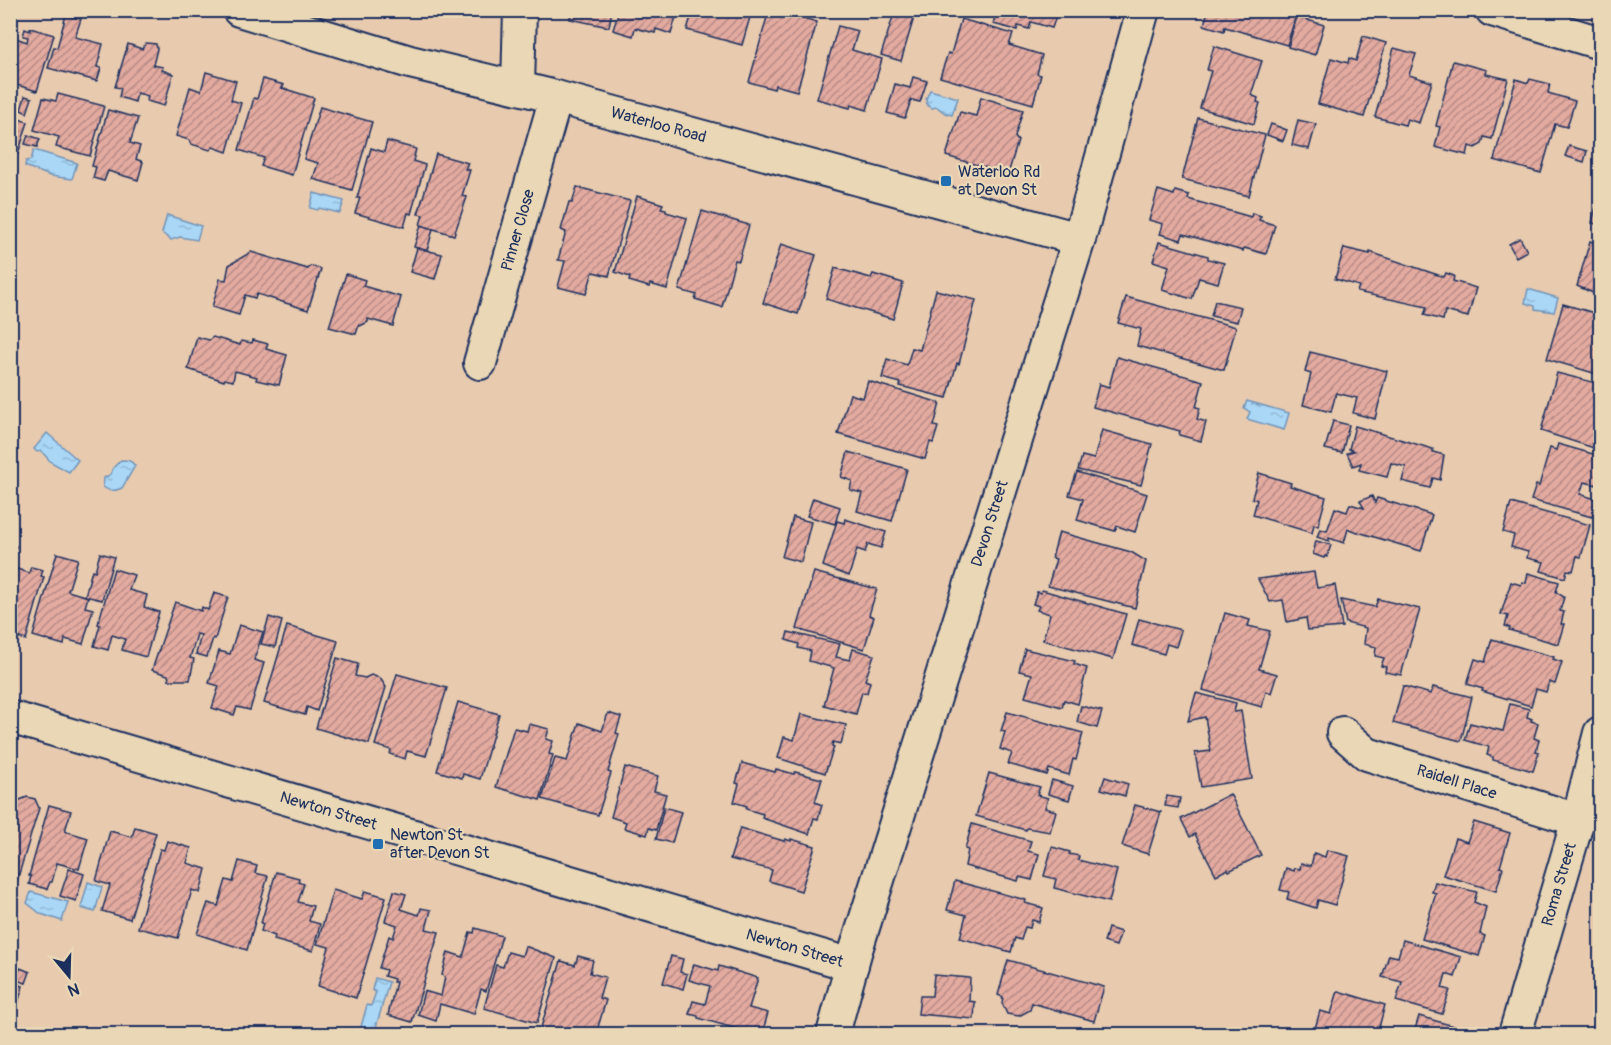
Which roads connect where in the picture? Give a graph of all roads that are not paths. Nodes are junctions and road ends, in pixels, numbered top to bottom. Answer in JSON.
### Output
{"nodes":[{"id":1,"x":238,"y":10,"type":"edge"},
{"id":2,"x":520,"y":10,"type":"edge"},
{"id":3,"x":1143,"y":10,"type":"edge"},
{"id":4,"x":1492,"y":10,"type":"edge"},
{"id":5,"x":1600,"y":43,"type":"edge"},
{"id":6,"x":518,"y":87,"type":"junction"},
{"id":7,"x":556,"y":97,"type":"junction"},
{"id":8,"x":1079,"y":239,"type":"junction"},
{"id":9,"x":480,"y":363,"type":"dead end"},
{"id":10,"x":10,"y":717,"type":"edge"},
{"id":11,"x":1343,"y":733,"type":"dead end"},
{"id":12,"x":1600,"y":733,"type":"edge"},
{"id":13,"x":1578,"y":820,"type":"junction"},
{"id":14,"x":852,"y":965,"type":"junction"},
{"id":15,"x":833,"y":1035,"type":"edge"},
{"id":16,"x":1515,"y":1035,"type":"edge"}],
"edges":[{"from":1,"to":6,"type":"street","name":"Waterloo Road"},
{"from":2,"to":6,"type":"street"},
{"from":3,"to":8,"type":"street","name":"Devon Street"},
{"from":4,"to":5,"type":"street"},
{"from":6,"to":7,"type":"street","name":"Waterloo Road"},
{"from":7,"to":8,"type":"street","name":"Waterloo Road"},
{"from":7,"to":9,"type":"street","name":"Pinner Close"},
{"from":8,"to":14,"type":"street","name":"Devon Street"},
{"from":10,"to":14,"type":"street","name":"Newton Street"},
{"from":11,"to":13,"type":"street","name":"Raidell Place"},
{"from":12,"to":13,"type":"street","name":"Roma Street"},
{"from":13,"to":16,"type":"street","name":"Roma Street"},
{"from":14,"to":15,"type":"street","name":"Devon Street"}]}
